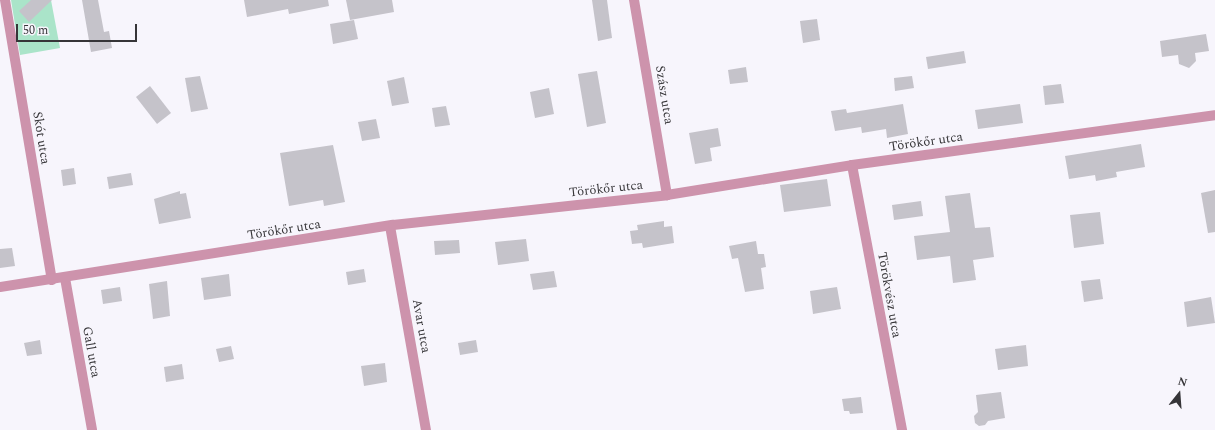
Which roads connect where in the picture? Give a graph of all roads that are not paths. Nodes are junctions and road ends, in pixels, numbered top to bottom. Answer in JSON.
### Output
{"nodes":[{"id":1,"x":5,"y":0,"type":"edge"},
{"id":2,"x":634,"y":0,"type":"edge"},
{"id":3,"x":1215,"y":115,"type":"edge"},
{"id":4,"x":852,"y":165,"type":"junction"},
{"id":5,"x":667,"y":195,"type":"junction"},
{"id":6,"x":390,"y":226,"type":"junction"},
{"id":7,"x":65,"y":278,"type":"junction"},
{"id":8,"x":52,"y":280,"type":"junction"},
{"id":9,"x":0,"y":287,"type":"edge"},
{"id":10,"x":92,"y":430,"type":"edge"},
{"id":11,"x":426,"y":430,"type":"edge"},
{"id":12,"x":902,"y":430,"type":"edge"}],
"edges":[{"from":1,"to":8,"type":"street","name":"Skót utca"},
{"from":2,"to":5,"type":"street","name":"Szász utca"},
{"from":3,"to":4,"type":"street","name":"Törökőr utca"},
{"from":4,"to":5,"type":"street","name":"Törökőr utca"},
{"from":4,"to":12,"type":"street","name":"Törökvész utca"},
{"from":5,"to":6,"type":"street","name":"Törökőr utca"},
{"from":6,"to":7,"type":"street","name":"Törökőr utca"},
{"from":6,"to":11,"type":"street","name":"Avar utca"},
{"from":7,"to":8,"type":"street","name":"Törökőr utca"},
{"from":7,"to":10,"type":"street","name":"Gall utca"},
{"from":8,"to":9,"type":"street","name":"Törökőr utca"}]}
